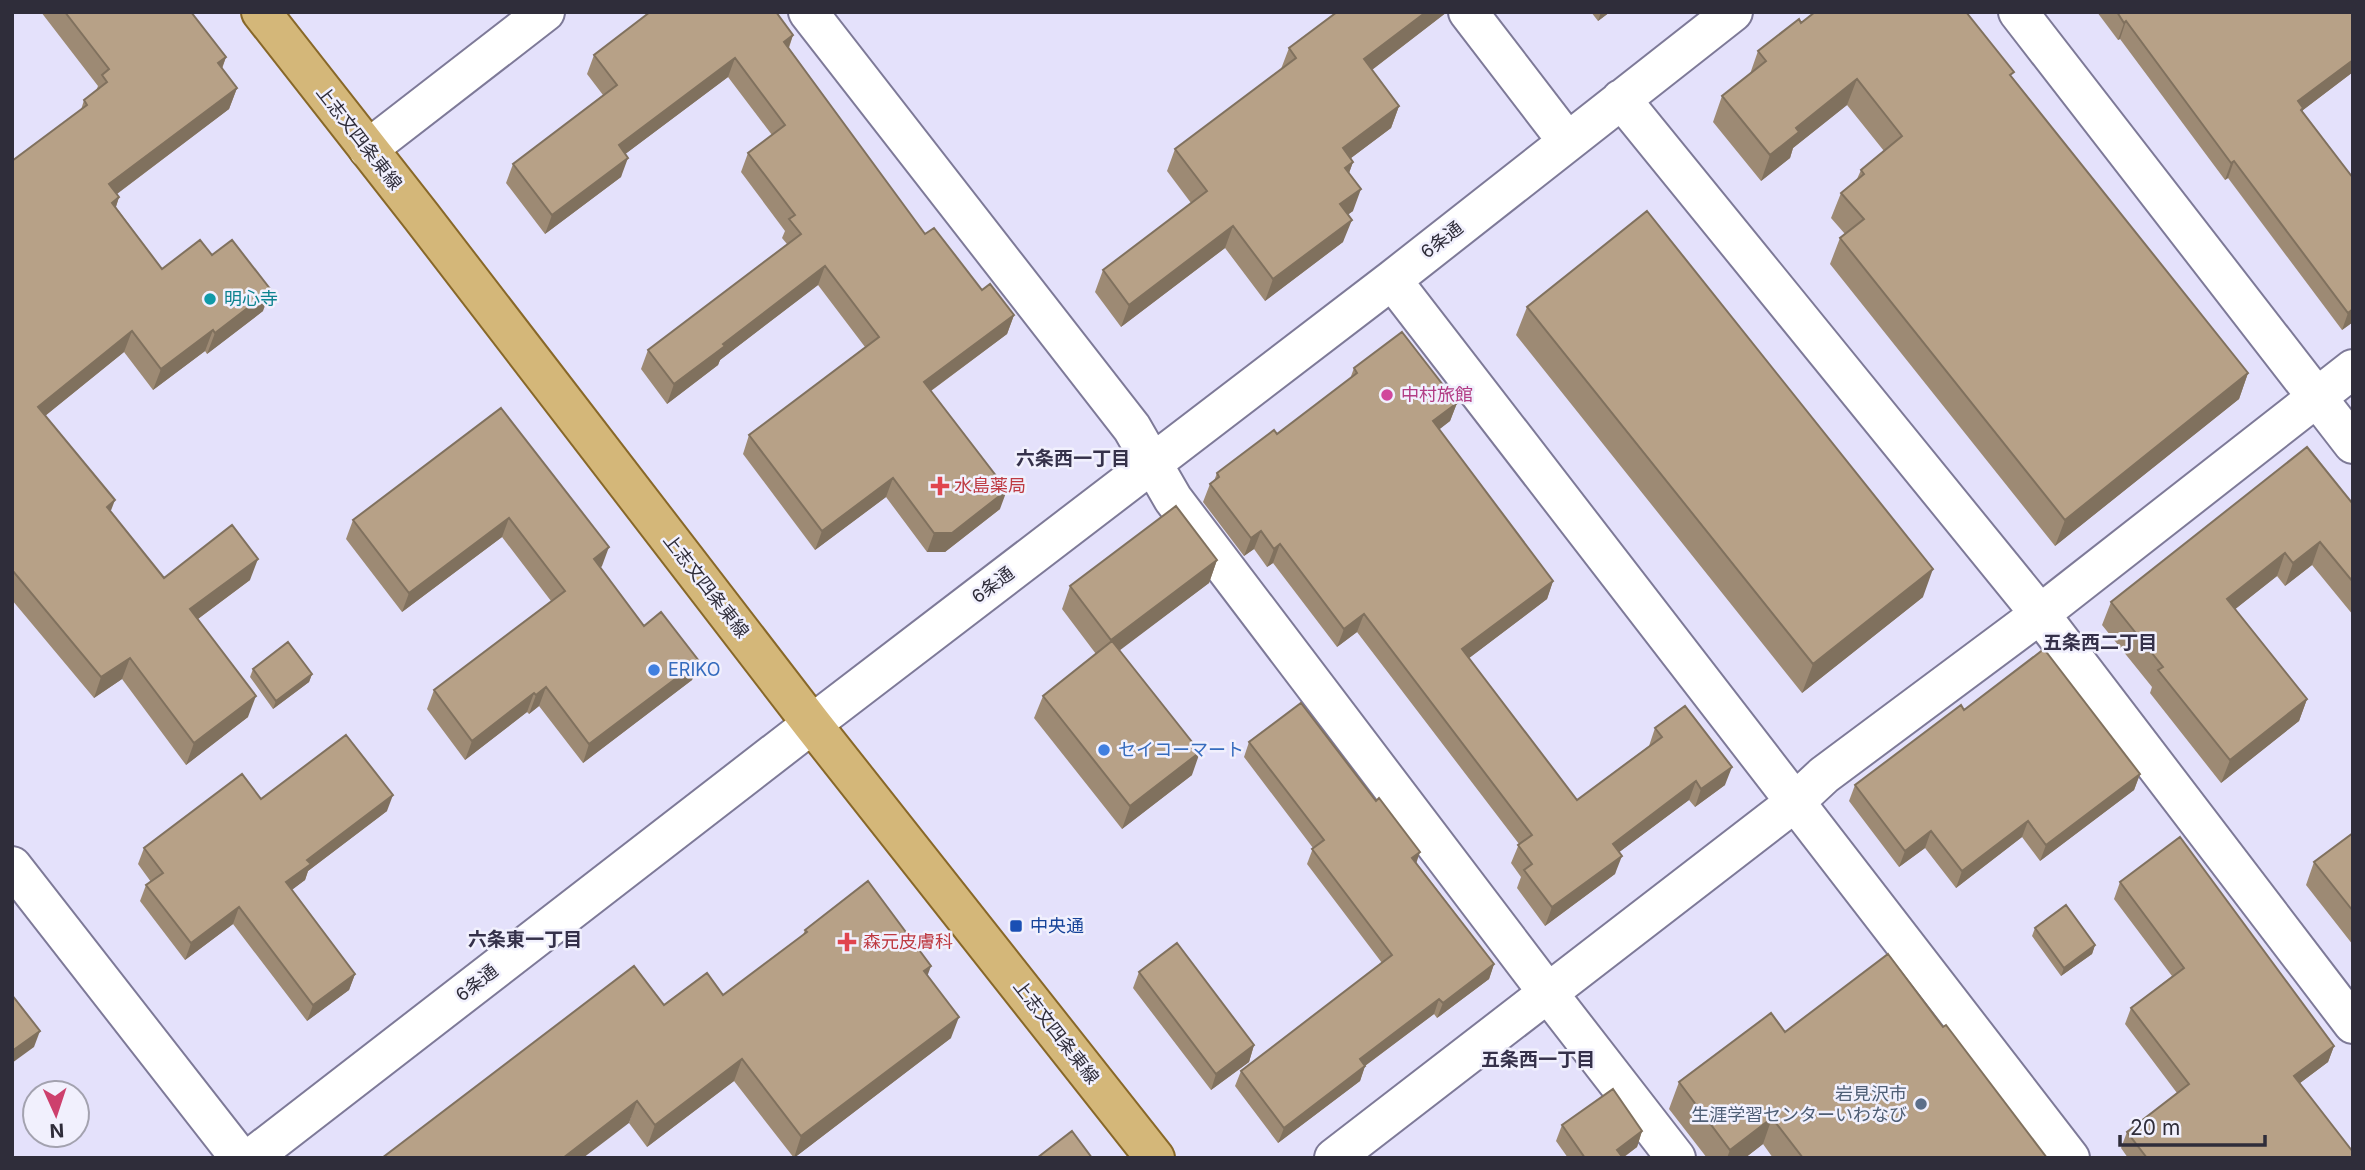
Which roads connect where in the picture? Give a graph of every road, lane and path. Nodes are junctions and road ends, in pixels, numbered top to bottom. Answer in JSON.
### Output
{"nodes":[{"id":1,"x":261,"y":12,"type":"edge"},
{"id":2,"x":545,"y":12,"type":"edge"},
{"id":3,"x":808,"y":12,"type":"edge"},
{"id":4,"x":1468,"y":12,"type":"edge"},
{"id":5,"x":1733,"y":12,"type":"edge"},
{"id":6,"x":2018,"y":12,"type":"edge"},
{"id":7,"x":1621,"y":99,"type":"junction"},
{"id":8,"x":1567,"y":141,"type":"junction"},
{"id":9,"x":368,"y":149,"type":"junction"},
{"id":10,"x":1392,"y":280,"type":"junction"},
{"id":11,"x":2353,"y":369,"type":"edge"},
{"id":12,"x":2316,"y":397,"type":"junction"},
{"id":13,"x":2353,"y":444,"type":"edge"},
{"id":14,"x":1152,"y":463,"type":"junction"},
{"id":15,"x":2040,"y":614,"type":"junction"},
{"id":16,"x":812,"y":724,"type":"junction"},
{"id":17,"x":1794,"y":803,"type":"junction"},
{"id":18,"x":12,"y":866,"type":"edge"},
{"id":19,"x":1548,"y":993,"type":"junction"},
{"id":20,"x":2353,"y":1024,"type":"edge"},
{"id":21,"x":240,"y":1158,"type":"edge"},
{"id":22,"x":251,"y":1158,"type":"edge"},
{"id":23,"x":1155,"y":1158,"type":"edge"},
{"id":24,"x":1334,"y":1158,"type":"edge"},
{"id":25,"x":1676,"y":1158,"type":"edge"},
{"id":26,"x":2070,"y":1158,"type":"edge"}],
"edges":[{"from":1,"to":9,"type":"main road","name":"上志文四条東線"},
{"from":2,"to":9,"type":"street"},
{"from":3,"to":14,"type":"street"},
{"from":4,"to":8,"type":"street"},
{"from":5,"to":7,"type":"street","name":"6条通"},
{"from":6,"to":12,"type":"street"},
{"from":7,"to":8,"type":"street","name":"6条通"},
{"from":7,"to":15,"type":"street"},
{"from":8,"to":10,"type":"street","name":"6条通"},
{"from":9,"to":16,"type":"main road","name":"上志文四条東線"},
{"from":10,"to":14,"type":"street","name":"6条通"},
{"from":10,"to":17,"type":"street"},
{"from":11,"to":12,"type":"street"},
{"from":12,"to":13,"type":"street"},
{"from":12,"to":15,"type":"street"},
{"from":14,"to":16,"type":"street","name":"6条通"},
{"from":14,"to":19,"type":"street"},
{"from":15,"to":17,"type":"street"},
{"from":15,"to":20,"type":"street"},
{"from":16,"to":22,"type":"street","name":"6条通"},
{"from":16,"to":23,"type":"main road","name":"上志文四条東線"},
{"from":17,"to":19,"type":"street"},
{"from":17,"to":26,"type":"street"},
{"from":18,"to":21,"type":"street"},
{"from":19,"to":24,"type":"street"},
{"from":19,"to":25,"type":"street"}]}
